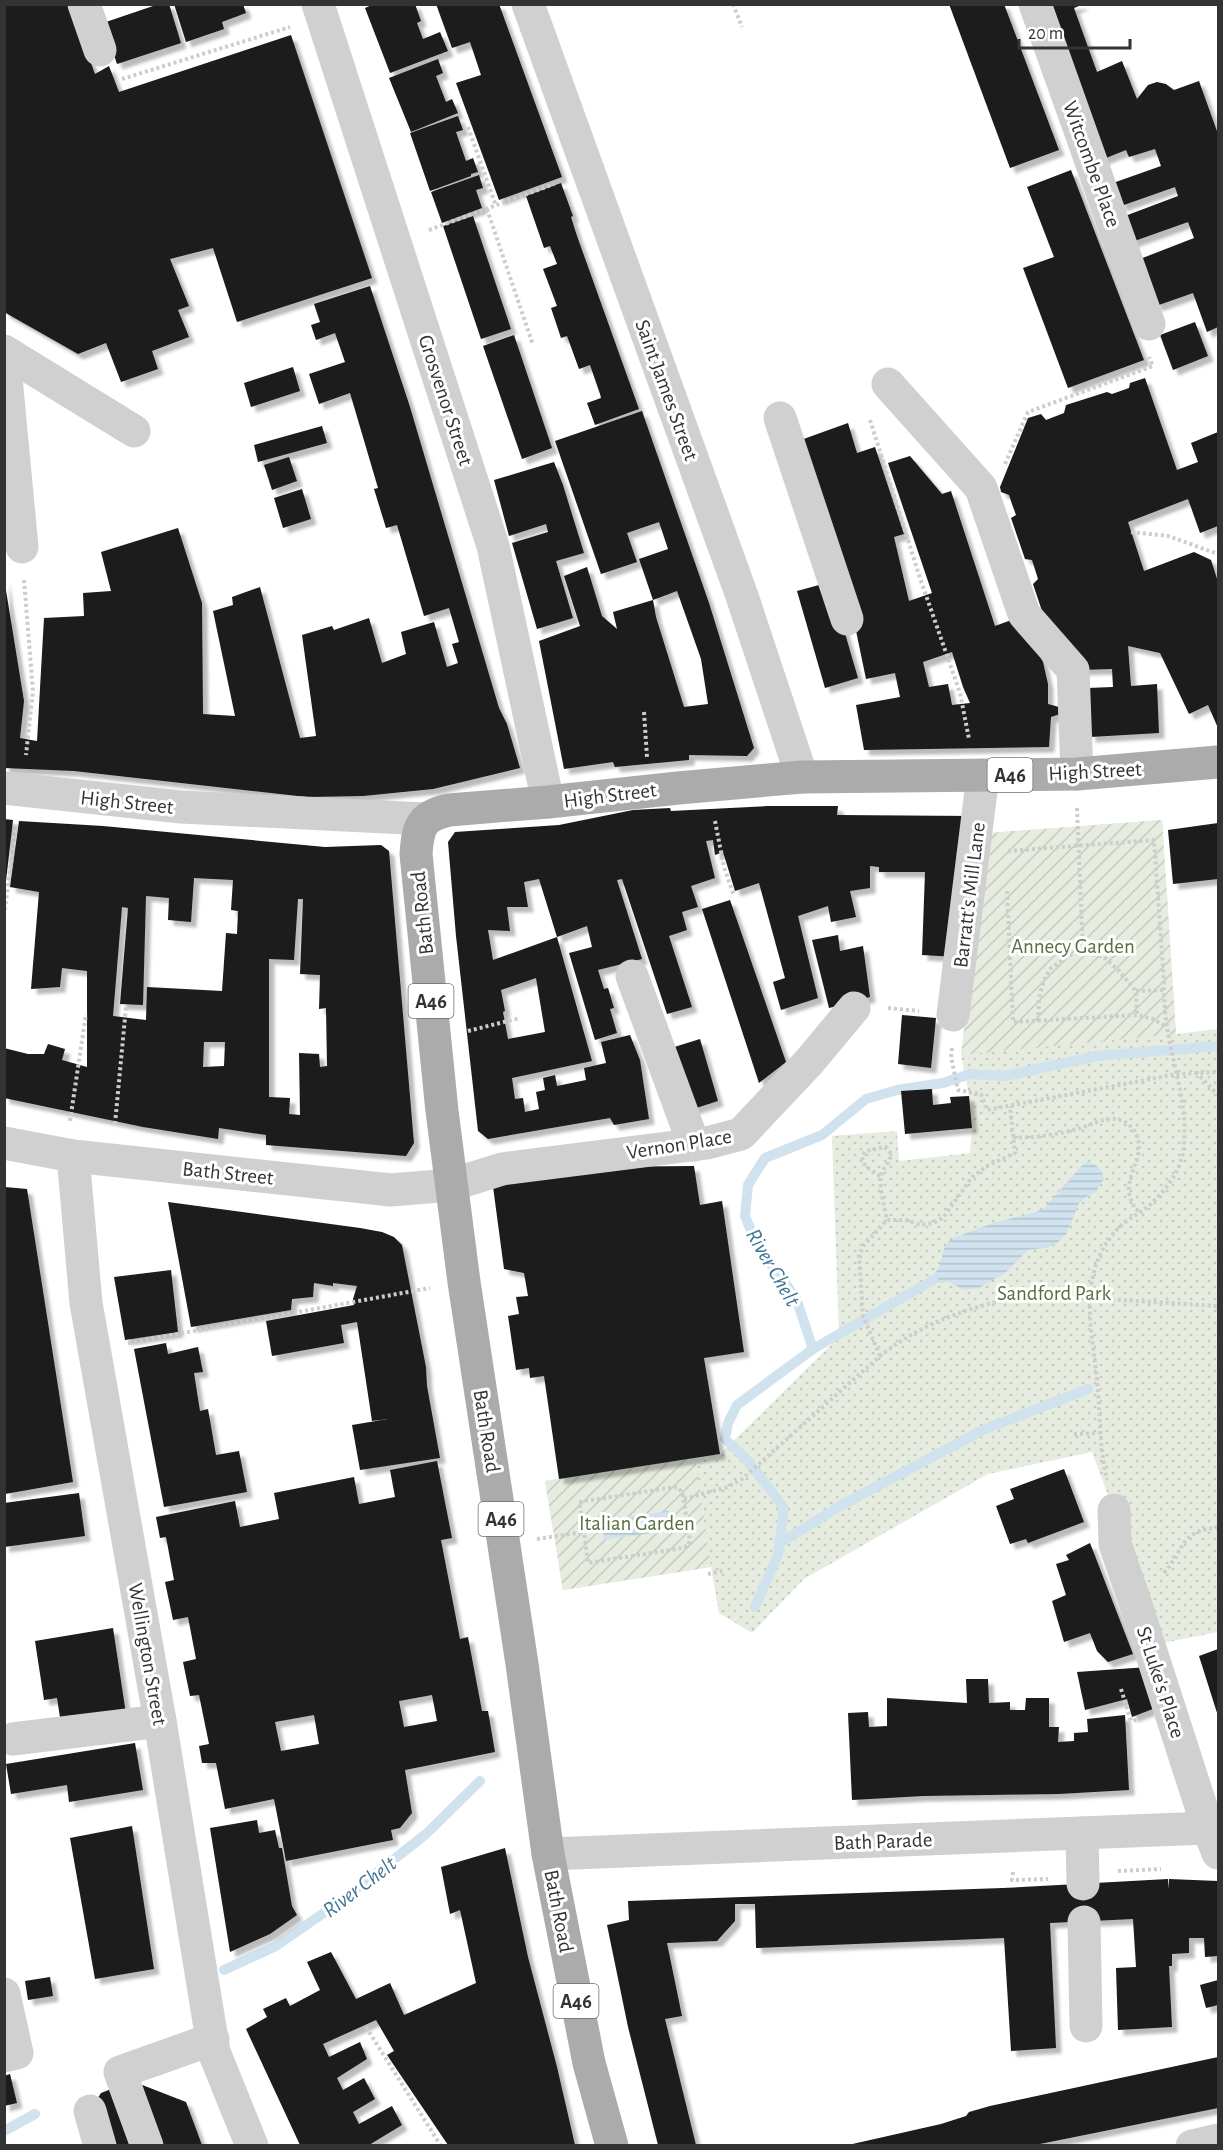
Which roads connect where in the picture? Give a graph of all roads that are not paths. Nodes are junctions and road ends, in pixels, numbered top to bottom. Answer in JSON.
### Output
{"nodes":[{"id":1,"x":84,"y":4,"type":"edge"},
{"id":2,"x":528,"y":4,"type":"edge"},
{"id":3,"x":1035,"y":4,"type":"edge"},
{"id":4,"x":320,"y":11,"type":"edge"},
{"id":5,"x":100,"y":50,"type":"dead end"},
{"id":6,"x":1149,"y":324,"type":"road end"},
{"id":7,"x":4,"y":351,"type":"edge"},
{"id":8,"x":4,"y":357,"type":"edge"},
{"id":9,"x":888,"y":384,"type":"dead end"},
{"id":10,"x":780,"y":418,"type":"dead end"},
{"id":11,"x":134,"y":431,"type":"dead end"},
{"id":12,"x":22,"y":547,"type":"road end"},
{"id":13,"x":847,"y":619,"type":"dead end"},
{"id":14,"x":1218,"y":762,"type":"edge"},
{"id":15,"x":1077,"y":774,"type":"junction"},
{"id":16,"x":979,"y":775,"type":"junction"},
{"id":17,"x":802,"y":777,"type":"junction"},
{"id":18,"x":14,"y":789,"type":"edge"},
{"id":19,"x":548,"y":802,"type":"junction"},
{"id":20,"x":425,"y":819,"type":"junction"},
{"id":21,"x":632,"y":976,"type":"dead end"},
{"id":22,"x":854,"y":1008,"type":"dead end"},
{"id":23,"x":953,"y":1015,"type":"dead end"},
{"id":24,"x":4,"y":1143,"type":"edge"},
{"id":25,"x":694,"y":1145,"type":"junction"},
{"id":26,"x":68,"y":1155,"type":"junction"},
{"id":27,"x":452,"y":1185,"type":"junction"},
{"id":28,"x":1114,"y":1510,"type":"road end"},
{"id":29,"x":160,"y":1721,"type":"junction"},
{"id":30,"x":13,"y":1739,"type":"dead end"},
{"id":31,"x":1082,"y":1833,"type":"junction"},
{"id":32,"x":1215,"y":1836,"type":"edge"},
{"id":33,"x":548,"y":1854,"type":"junction"},
{"id":34,"x":1069,"y":1881,"type":"road end"},
{"id":35,"x":1084,"y":1922,"type":"dead end"},
{"id":36,"x":4,"y":1994,"type":"edge"},
{"id":37,"x":1086,"y":2026,"type":"dead end"},
{"id":38,"x":213,"y":2039,"type":"junction"},
{"id":39,"x":4,"y":2056,"type":"edge"},
{"id":40,"x":90,"y":2112,"type":"dead end"},
{"id":41,"x":1218,"y":2140,"type":"edge"},
{"id":42,"x":100,"y":2145,"type":"edge"},
{"id":43,"x":147,"y":2145,"type":"edge"},
{"id":44,"x":252,"y":2145,"type":"edge"},
{"id":45,"x":612,"y":2145,"type":"edge"},
{"id":46,"x":1192,"y":2145,"type":"edge"}],
"edges":[{"from":1,"to":5,"type":"street"},
{"from":2,"to":17,"type":"street","name":"Saint James Street"},
{"from":3,"to":6,"type":"street","name":"Witcombe Place"},
{"from":4,"to":19,"type":"street","name":"Grosvenor Street"},
{"from":7,"to":11,"type":"street"},
{"from":8,"to":12,"type":"street"},
{"from":9,"to":15,"type":"street"},
{"from":10,"to":13,"type":"street"},
{"from":14,"to":15,"type":"main road","name":"High Street","number":"A46"},
{"from":15,"to":16,"type":"main road","name":"High Street","number":"A46"},
{"from":16,"to":17,"type":"main road","name":"High Street","number":"A46"},
{"from":16,"to":23,"type":"street","name":"Barratt's Mill Lane"},
{"from":17,"to":19,"type":"main road","name":"High Street","number":"A46"},
{"from":18,"to":20,"type":"street","name":"High Street"},
{"from":19,"to":20,"type":"main road","name":"High Street","number":"A46"},
{"from":20,"to":27,"type":"main road","name":"Bath Road","number":"A46"},
{"from":21,"to":25,"type":"street"},
{"from":22,"to":25,"type":"street","name":"Vernon Place"},
{"from":24,"to":26,"type":"street","name":"Bath Street"},
{"from":25,"to":27,"type":"street","name":"Vernon Place"},
{"from":26,"to":27,"type":"street","name":"Bath Street"},
{"from":26,"to":29,"type":"street","name":"Wellington Street"},
{"from":27,"to":33,"type":"main road","name":"Bath Road","number":"A46"},
{"from":28,"to":32,"type":"street","name":"St Luke's Place"},
{"from":29,"to":30,"type":"street"},
{"from":29,"to":38,"type":"street","name":"Wellington Street"},
{"from":31,"to":32,"type":"street","name":"Bath Parade"},
{"from":31,"to":33,"type":"street","name":"Bath Parade"},
{"from":31,"to":34,"type":"street"},
{"from":33,"to":45,"type":"main road","name":"Bath Road","number":"A46"},
{"from":35,"to":37,"type":"street"},
{"from":36,"to":39,"type":"street"},
{"from":38,"to":43,"type":"street"},
{"from":38,"to":44,"type":"street","name":"Wellington Street"},
{"from":40,"to":42,"type":"street"},
{"from":41,"to":46,"type":"street"}]}
